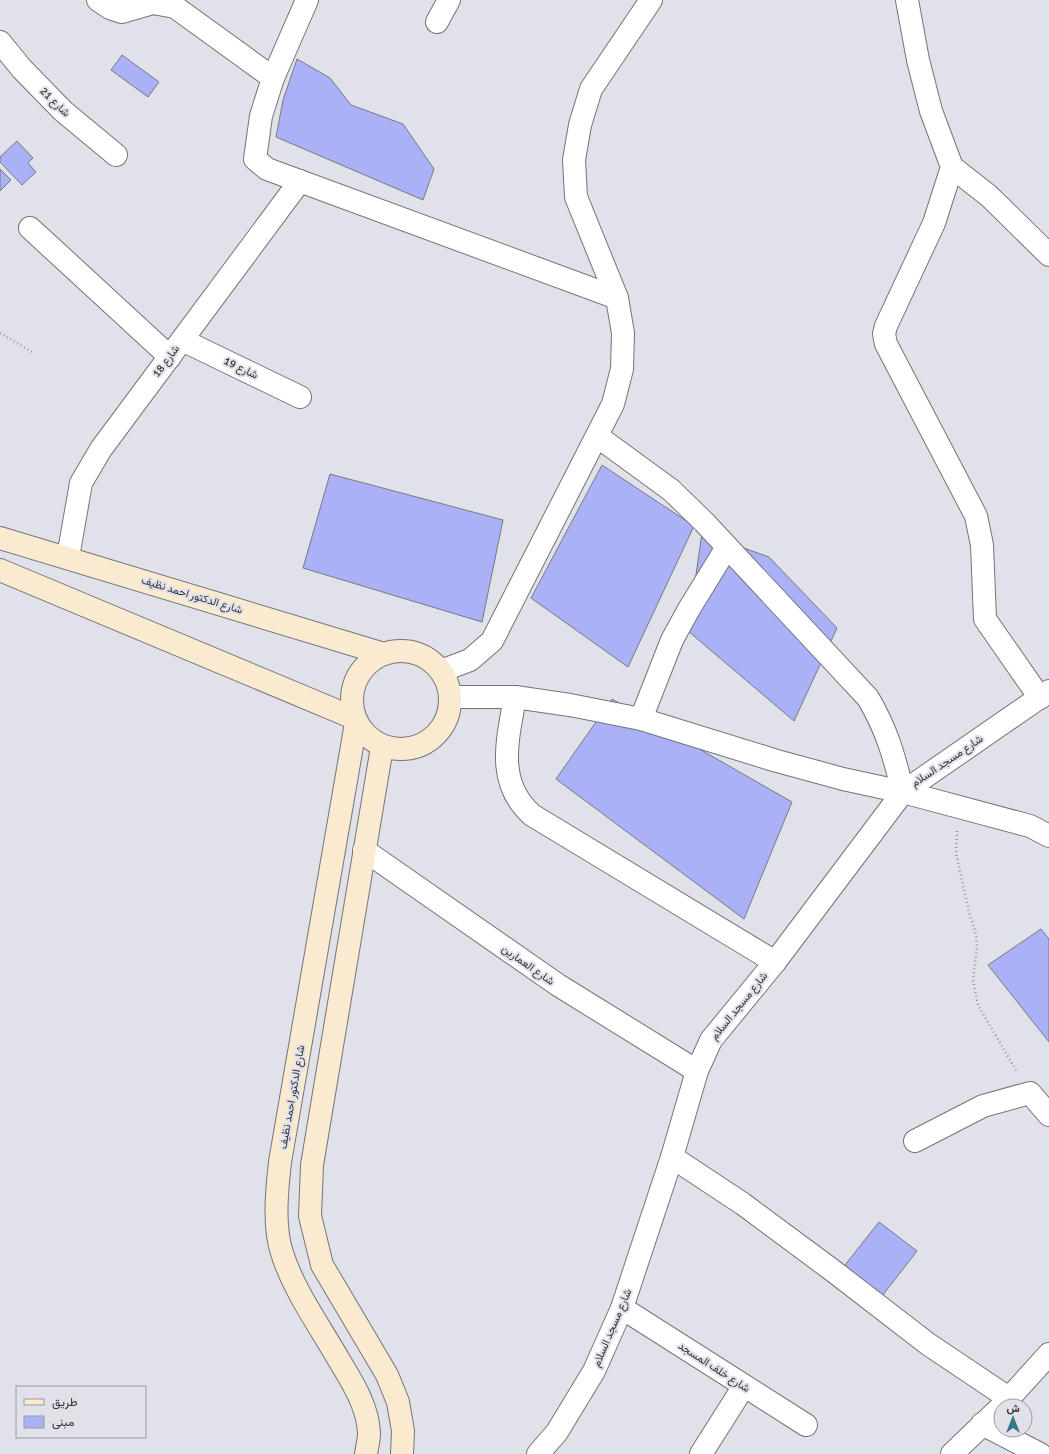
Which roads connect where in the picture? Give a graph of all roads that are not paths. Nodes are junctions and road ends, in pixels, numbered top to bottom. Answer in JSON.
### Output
{"nodes":[{"id":1,"x":98,"y":0,"type":"edge"},
{"id":2,"x":307,"y":0,"type":"edge"},
{"id":3,"x":449,"y":0,"type":"edge"},
{"id":4,"x":651,"y":0,"type":"edge"},
{"id":5,"x":908,"y":0,"type":"edge"},
{"id":6,"x":437,"y":22,"type":"dead end"},
{"id":7,"x":0,"y":42,"type":"edge"},
{"id":8,"x":273,"y":78,"type":"junction"},
{"id":9,"x":116,"y":155,"type":"dead end"},
{"id":10,"x":952,"y":167,"type":"junction"},
{"id":11,"x":300,"y":181,"type":"junction"},
{"id":12,"x":30,"y":228,"type":"dead end"},
{"id":13,"x":1049,"y":255,"type":"edge"},
{"id":14,"x":617,"y":298,"type":"junction"},
{"id":15,"x":176,"y":348,"type":"junction"},
{"id":16,"x":300,"y":397,"type":"dead end"},
{"id":17,"x":597,"y":436,"type":"junction"},
{"id":18,"x":0,"y":538,"type":"edge"},
{"id":19,"x":727,"y":547,"type":"junction"},
{"id":20,"x":68,"y":557,"type":"junction"},
{"id":21,"x":0,"y":570,"type":"edge"},
{"id":22,"x":384,"y":654,"type":"junction"},
{"id":23,"x":442,"y":671,"type":"junction"},
{"id":24,"x":1044,"y":695,"type":"edge"},
{"id":25,"x":451,"y":697,"type":"junction"},
{"id":26,"x":515,"y":697,"type":"junction"},
{"id":27,"x":641,"y":719,"type":"junction"},
{"id":28,"x":355,"y":720,"type":"junction"},
{"id":29,"x":382,"y":747,"type":"junction"},
{"id":30,"x":903,"y":792,"type":"junction"},
{"id":31,"x":1049,"y":836,"type":"edge"},
{"id":32,"x":364,"y":850,"type":"junction"},
{"id":33,"x":775,"y":962,"type":"junction"},
{"id":34,"x":697,"y":1072,"type":"junction"},
{"id":35,"x":1049,"y":1115,"type":"edge"},
{"id":36,"x":914,"y":1141,"type":"dead end"},
{"id":37,"x":672,"y":1157,"type":"junction"},
{"id":38,"x":622,"y":1308,"type":"junction"},
{"id":39,"x":1049,"y":1354,"type":"edge"},
{"id":40,"x":744,"y":1386,"type":"junction"},
{"id":41,"x":996,"y":1398,"type":"edge"},
{"id":42,"x":1009,"y":1398,"type":"edge"},
{"id":43,"x":993,"y":1414,"type":"edge"},
{"id":44,"x":982,"y":1424,"type":"junction"},
{"id":45,"x":806,"y":1425,"type":"dead end"},
{"id":46,"x":366,"y":1454,"type":"edge"},
{"id":47,"x":402,"y":1454,"type":"edge"},
{"id":48,"x":538,"y":1454,"type":"edge"},
{"id":49,"x":701,"y":1454,"type":"edge"},
{"id":50,"x":952,"y":1454,"type":"edge"},
{"id":51,"x":1040,"y":1454,"type":"edge"}],
"edges":[{"from":1,"to":8,"type":"street"},
{"from":2,"to":8,"type":"street"},
{"from":3,"to":6,"type":"street"},
{"from":4,"to":14,"type":"street"},
{"from":5,"to":10,"type":"street"},
{"from":7,"to":9,"type":"street","name":"شارع 21"},
{"from":8,"to":11,"type":"street"},
{"from":10,"to":13,"type":"street"},
{"from":10,"to":24,"type":"street"},
{"from":11,"to":14,"type":"street"},
{"from":11,"to":15,"type":"street","name":"شارع 18"},
{"from":12,"to":15,"type":"street","name":"شارع 19"},
{"from":14,"to":17,"type":"street"},
{"from":15,"to":16,"type":"street","name":"شارع 19"},
{"from":15,"to":20,"type":"street","name":"شارع 18"},
{"from":17,"to":19,"type":"street"},
{"from":17,"to":23,"type":"street"},
{"from":18,"to":20,"type":"main road","name":"شارع الدكتور احمد نظيف"},
{"from":19,"to":27,"type":"street"},
{"from":19,"to":30,"type":"street"},
{"from":20,"to":22,"type":"main road","name":"شارع الدكتور احمد نظيف"},
{"from":21,"to":28,"type":"main road"},
{"from":22,"to":23,"type":"main road"},
{"from":22,"to":28,"type":"main road"},
{"from":23,"to":25,"type":"main road"},
{"from":24,"to":30,"type":"street","name":"شارع مسجد السلام"},
{"from":25,"to":26,"type":"street"},
{"from":25,"to":29,"type":"main road"},
{"from":26,"to":27,"type":"street"},
{"from":26,"to":33,"type":"street"},
{"from":27,"to":30,"type":"street"},
{"from":28,"to":29,"type":"main road"},
{"from":28,"to":46,"type":"main road","name":"شارع الدكتور احمد نظيف"},
{"from":29,"to":32,"type":"main road"},
{"from":30,"to":31,"type":"street"},
{"from":30,"to":33,"type":"street","name":"شارع مسجد السلام"},
{"from":32,"to":34,"type":"street","name":"شارع العمارين"},
{"from":32,"to":47,"type":"main road"},
{"from":33,"to":34,"type":"street","name":"شارع مسجد السلام"},
{"from":34,"to":37,"type":"street","name":"شارع مسجد السلام"},
{"from":35,"to":36,"type":"street"},
{"from":37,"to":38,"type":"street","name":"شارع مسجد السلام"},
{"from":37,"to":41,"type":"street"},
{"from":38,"to":40,"type":"street","name":"شارع خلف المسجد"},
{"from":38,"to":48,"type":"street","name":"شارع مسجد السلام"},
{"from":39,"to":42,"type":"street"},
{"from":40,"to":45,"type":"street","name":"شارع خلف المسجد"},
{"from":40,"to":49,"type":"street"},
{"from":43,"to":44,"type":"street"},
{"from":44,"to":50,"type":"street"},
{"from":44,"to":51,"type":"street"}]}
